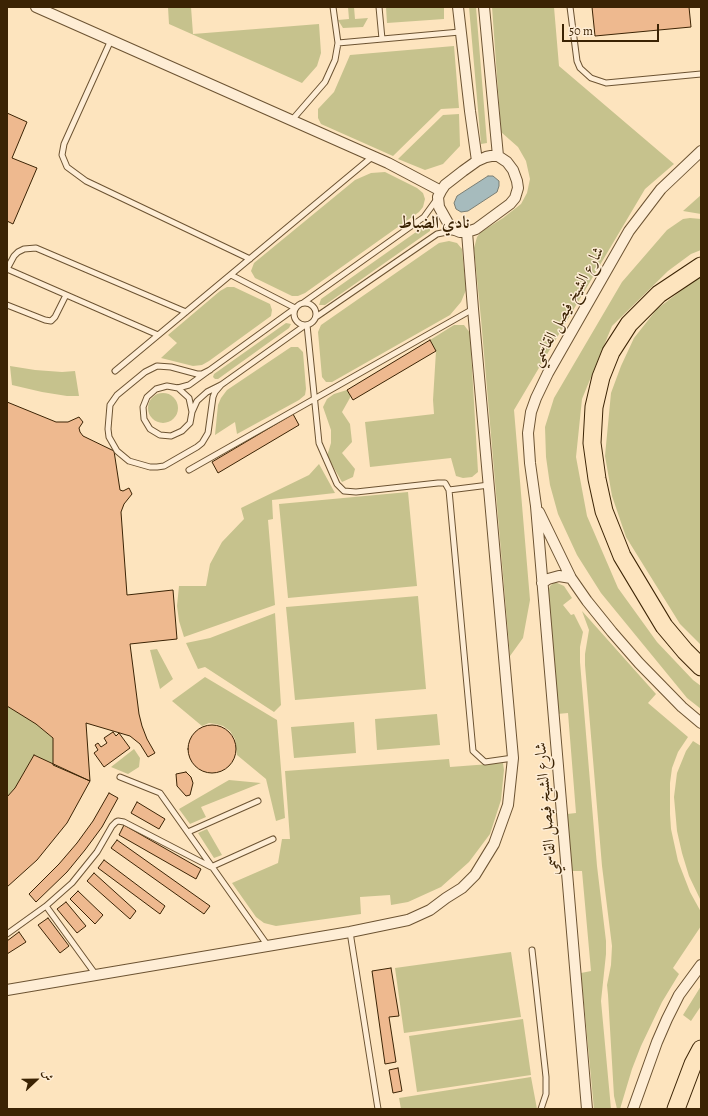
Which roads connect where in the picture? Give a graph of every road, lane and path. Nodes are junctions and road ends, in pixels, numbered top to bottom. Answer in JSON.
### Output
{"nodes":[{"id":1,"x":36,"y":7,"type":"edge"},
{"id":2,"x":333,"y":7,"type":"edge"},
{"id":3,"x":379,"y":7,"type":"edge"},
{"id":4,"x":458,"y":7,"type":"edge"},
{"id":5,"x":484,"y":7,"type":"edge"},
{"id":6,"x":570,"y":7,"type":"edge"},
{"id":7,"x":460,"y":32,"type":"junction"},
{"id":8,"x":382,"y":39,"type":"junction"},
{"id":9,"x":111,"y":40,"type":"junction"},
{"id":10,"x":338,"y":43,"type":"junction"},
{"id":11,"x":701,"y":74,"type":"edge"},
{"id":12,"x":292,"y":120,"type":"junction"},
{"id":13,"x":701,"y":150,"type":"edge"},
{"id":14,"x":498,"y":156,"type":"junction"},
{"id":15,"x":372,"y":157,"type":"junction"},
{"id":16,"x":477,"y":161,"type":"junction"},
{"id":17,"x":440,"y":194,"type":"junction"},
{"id":18,"x":464,"y":232,"type":"junction"},
{"id":19,"x":250,"y":259,"type":"junction"},
{"id":20,"x":701,"y":266,"type":"edge"},
{"id":21,"x":7,"y":269,"type":"edge"},
{"id":22,"x":231,"y":275,"type":"junction"},
{"id":23,"x":66,"y":295,"type":"junction"},
{"id":24,"x":303,"y":303,"type":"junction"},
{"id":25,"x":7,"y":305,"type":"edge"},
{"id":26,"x":294,"y":309,"type":"junction"},
{"id":27,"x":473,"y":309,"type":"junction"},
{"id":28,"x":186,"y":312,"type":"junction"},
{"id":29,"x":316,"y":317,"type":"junction"},
{"id":30,"x":306,"y":326,"type":"junction"},
{"id":31,"x":158,"y":335,"type":"junction"},
{"id":32,"x":210,"y":370,"type":"junction"},
{"id":33,"x":115,"y":371,"type":"dead end"},
{"id":34,"x":221,"y":385,"type":"junction"},
{"id":35,"x":178,"y":388,"type":"junction"},
{"id":36,"x":315,"y":398,"type":"junction"},
{"id":37,"x":192,"y":412,"type":"junction"},
{"id":38,"x":189,"y":470,"type":"dead end"},
{"id":39,"x":489,"y":485,"type":"junction"},
{"id":40,"x":449,"y":490,"type":"junction"},
{"id":41,"x":536,"y":506,"type":"junction"},
{"id":42,"x":572,"y":578,"type":"junction"},
{"id":43,"x":542,"y":583,"type":"junction"},
{"id":44,"x":701,"y":667,"type":"edge"},
{"id":45,"x":701,"y":722,"type":"edge"},
{"id":46,"x":513,"y":758,"type":"junction"},
{"id":47,"x":120,"y":777,"type":"dead end"},
{"id":48,"x":258,"y":801,"type":"dead end"},
{"id":49,"x":188,"y":832,"type":"junction"},
{"id":50,"x":273,"y":839,"type":"dead end"},
{"id":51,"x":211,"y":867,"type":"junction"},
{"id":52,"x":46,"y":906,"type":"junction"},
{"id":53,"x":350,"y":932,"type":"junction"},
{"id":54,"x":7,"y":934,"type":"edge"},
{"id":55,"x":268,"y":946,"type":"junction"},
{"id":56,"x":532,"y":950,"type":"dead end"},
{"id":57,"x":701,"y":965,"type":"edge"},
{"id":58,"x":97,"y":976,"type":"junction"},
{"id":59,"x":7,"y":990,"type":"edge"},
{"id":60,"x":701,"y":1049,"type":"edge"},
{"id":61,"x":378,"y":1109,"type":"edge"},
{"id":62,"x":541,"y":1109,"type":"edge"},
{"id":63,"x":587,"y":1109,"type":"edge"},
{"id":64,"x":633,"y":1109,"type":"edge"},
{"id":65,"x":676,"y":1109,"type":"edge"}],
"edges":[{"from":1,"to":9,"type":"street"},
{"from":2,"to":10,"type":"lane"},
{"from":3,"to":8,"type":"lane"},
{"from":4,"to":7,"type":"street"},
{"from":5,"to":14,"type":"street"},
{"from":6,"to":11,"type":"lane"},
{"from":7,"to":8,"type":"lane"},
{"from":7,"to":16,"type":"street"},
{"from":8,"to":10,"type":"lane"},
{"from":9,"to":12,"type":"street"},
{"from":9,"to":19,"type":"lane"},
{"from":10,"to":12,"type":"lane"},
{"from":12,"to":15,"type":"street"},
{"from":13,"to":41,"type":"street","name":"شارع الشيخ فيصل القاسمي"},
{"from":14,"to":16,"type":"street"},
{"from":14,"to":18,"type":"street"},
{"from":15,"to":17,"type":"street"},
{"from":15,"to":19,"type":"lane"},
{"from":16,"to":17,"type":"street"},
{"from":17,"to":18,"type":"street"},
{"from":17,"to":24,"type":"lane"},
{"from":18,"to":27,"type":"street"},
{"from":18,"to":29,"type":"lane"},
{"from":19,"to":22,"type":"lane"},
{"from":20,"to":44,"type":"highway"},
{"from":21,"to":23,"type":"lane"},
{"from":21,"to":28,"type":"lane"},
{"from":22,"to":26,"type":"lane"},
{"from":22,"to":28,"type":"lane"},
{"from":23,"to":25,"type":"lane"},
{"from":23,"to":31,"type":"lane"},
{"from":24,"to":26,"type":"lane"},
{"from":24,"to":29,"type":"lane"},
{"from":26,"to":30,"type":"lane"},
{"from":26,"to":32,"type":"lane"},
{"from":27,"to":36,"type":"lane"},
{"from":27,"to":39,"type":"street"},
{"from":28,"to":31,"type":"lane"},
{"from":29,"to":30,"type":"lane"},
{"from":30,"to":34,"type":"lane"},
{"from":30,"to":36,"type":"lane"},
{"from":31,"to":33,"type":"lane"},
{"from":32,"to":34,"type":"lane"},
{"from":32,"to":35,"type":"lane"},
{"from":34,"to":37,"type":"lane"},
{"from":35,"to":37,"type":"lane"},
{"from":35,"to":37,"type":"lane"},
{"from":36,"to":38,"type":"lane"},
{"from":36,"to":40,"type":"lane"},
{"from":39,"to":40,"type":"lane"},
{"from":39,"to":46,"type":"street"},
{"from":40,"to":46,"type":"lane"},
{"from":41,"to":42,"type":"street","name":"شارع الشيخ فيصل القاسمي"},
{"from":41,"to":43,"type":"street","name":"شارع الشيخ فيصل القاسمي"},
{"from":42,"to":43,"type":"street"},
{"from":42,"to":45,"type":"street","name":"شارع الشيخ فيصل القاسمي"},
{"from":43,"to":63,"type":"street","name":"شارع الشيخ فيصل القاسمي"},
{"from":46,"to":53,"type":"street"},
{"from":47,"to":49,"type":"lane"},
{"from":48,"to":49,"type":"lane"},
{"from":49,"to":51,"type":"lane"},
{"from":50,"to":51,"type":"lane"},
{"from":51,"to":52,"type":"lane"},
{"from":51,"to":55,"type":"lane"},
{"from":52,"to":54,"type":"lane"},
{"from":52,"to":58,"type":"lane"},
{"from":53,"to":55,"type":"street"},
{"from":53,"to":61,"type":"lane"},
{"from":55,"to":58,"type":"street"},
{"from":56,"to":62,"type":"lane"},
{"from":57,"to":64,"type":"street"},
{"from":58,"to":59,"type":"street"},
{"from":60,"to":65,"type":"highway"}]}
